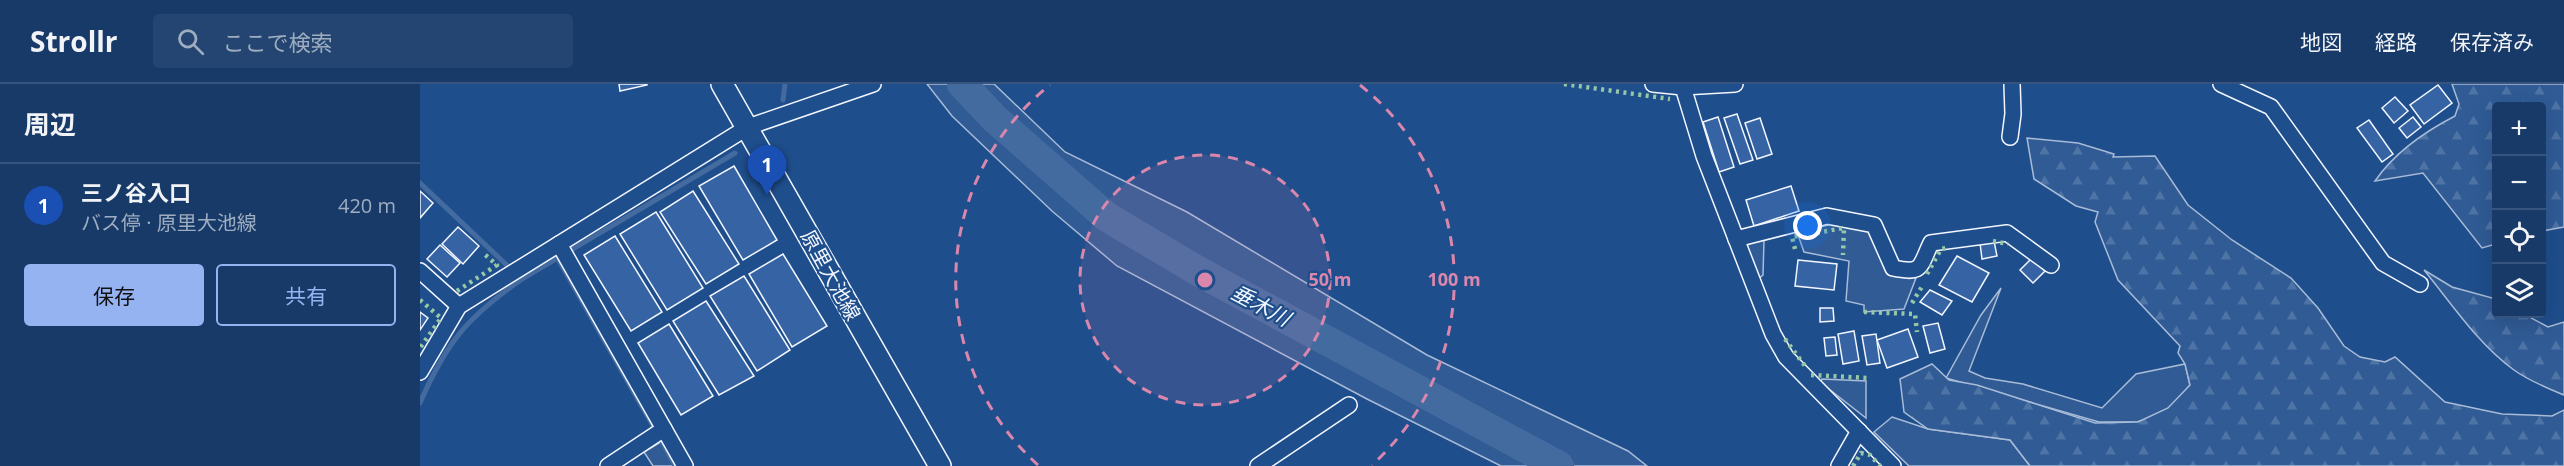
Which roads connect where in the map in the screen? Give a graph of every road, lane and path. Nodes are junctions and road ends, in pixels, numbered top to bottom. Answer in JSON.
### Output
{"nodes":[{"id":1,"x":722,"y":84,"type":"edge"},
{"id":2,"x":873,"y":84,"type":"edge"},
{"id":3,"x":1653,"y":84,"type":"edge"},
{"id":4,"x":1735,"y":84,"type":"edge"},
{"id":5,"x":2012,"y":84,"type":"edge"},
{"id":6,"x":2221,"y":84,"type":"edge"},
{"id":7,"x":1683,"y":87,"type":"junction"},
{"id":8,"x":748,"y":127,"type":"junction"},
{"id":9,"x":2010,"y":137,"type":"dead end"},
{"id":10,"x":1736,"y":239,"type":"junction"},
{"id":11,"x":559,"y":244,"type":"junction"},
{"id":12,"x":2051,"y":265,"type":"dead end"},
{"id":13,"x":420,"y":271,"type":"edge"},
{"id":14,"x":2420,"y":284,"type":"dead end"},
{"id":15,"x":459,"y":306,"type":"junction"},
{"id":16,"x":420,"y":372,"type":"edge"},
{"id":17,"x":1349,"y":405,"type":"dead end"},
{"id":18,"x":664,"y":429,"type":"junction"},
{"id":19,"x":1859,"y":431,"type":"junction"},
{"id":20,"x":608,"y":466,"type":"edge"},
{"id":21,"x":685,"y":466,"type":"edge"},
{"id":22,"x":940,"y":466,"type":"edge"},
{"id":23,"x":1258,"y":466,"type":"edge"},
{"id":24,"x":1839,"y":466,"type":"edge"},
{"id":25,"x":1893,"y":466,"type":"edge"}],
"edges":[{"from":1,"to":8,"type":"main road","name":"原里大池線"},
{"from":2,"to":8,"type":"street"},
{"from":3,"to":7,"type":"street"},
{"from":4,"to":7,"type":"street"},
{"from":5,"to":9,"type":"street"},
{"from":6,"to":14,"type":"street"},
{"from":7,"to":10,"type":"street"},
{"from":8,"to":11,"type":"street"},
{"from":8,"to":22,"type":"main road","name":"原里大池線"},
{"from":10,"to":12,"type":"street"},
{"from":10,"to":19,"type":"street"},
{"from":11,"to":15,"type":"street"},
{"from":11,"to":18,"type":"street"},
{"from":13,"to":15,"type":"street"},
{"from":15,"to":16,"type":"street"},
{"from":17,"to":23,"type":"street"},
{"from":18,"to":20,"type":"street"},
{"from":18,"to":21,"type":"street"},
{"from":19,"to":24,"type":"street"},
{"from":19,"to":25,"type":"street"}]}
